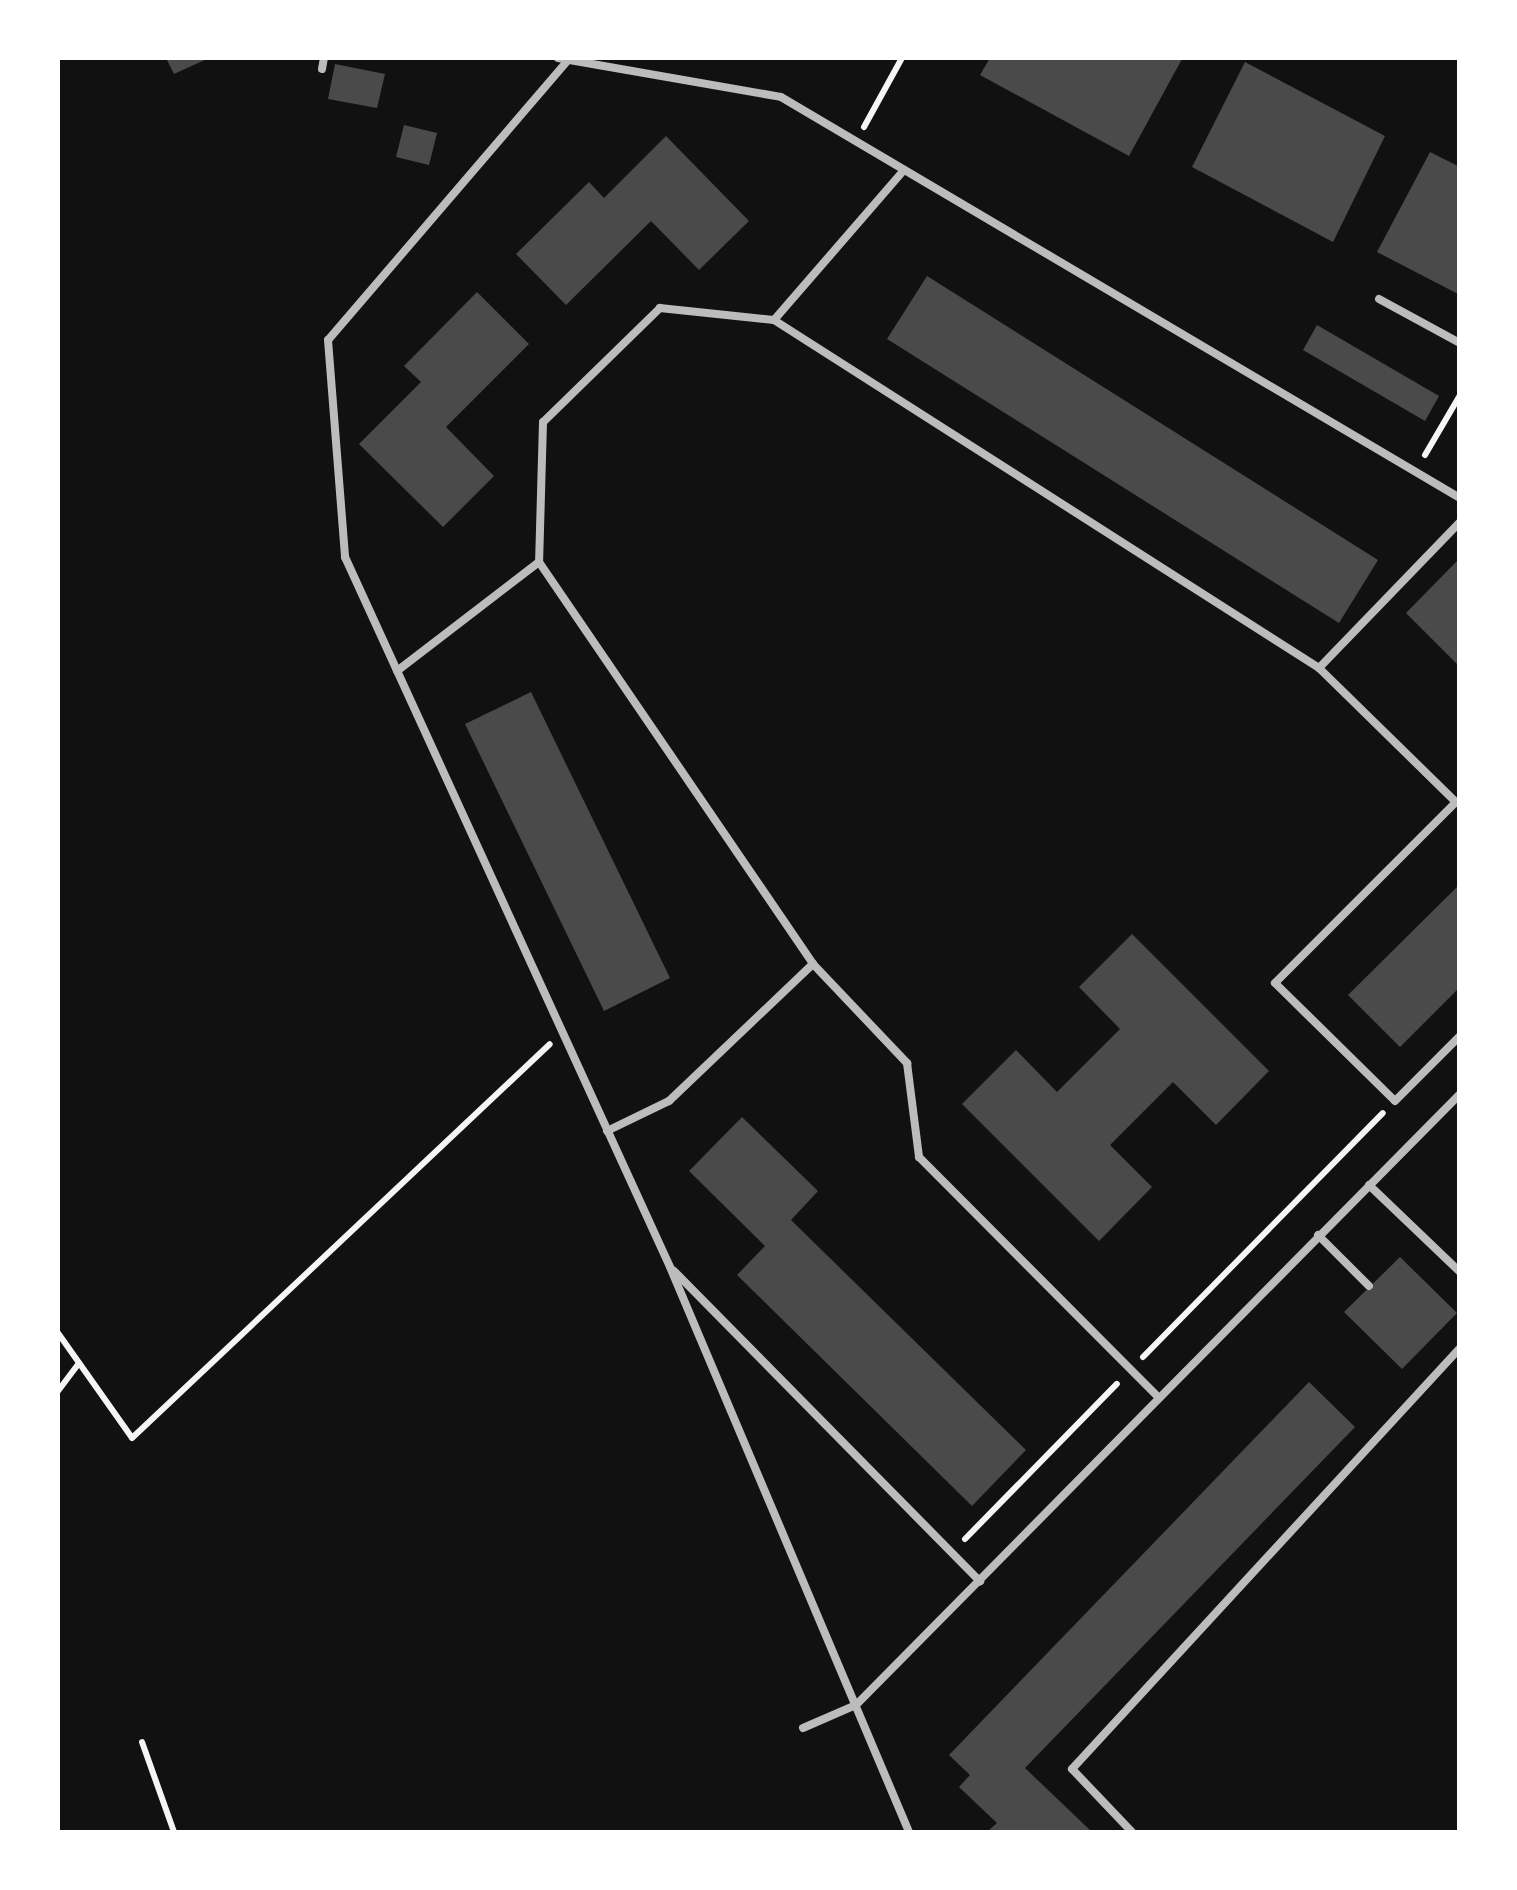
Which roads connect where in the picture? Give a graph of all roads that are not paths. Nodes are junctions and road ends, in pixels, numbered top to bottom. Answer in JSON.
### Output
{"nodes":[{"id":1,"x":324,"y":58,"type":"edge"},
{"id":2,"x":558,"y":58,"type":"edge"},
{"id":3,"x":569,"y":60,"type":"edge"},
{"id":4,"x":322,"y":70,"type":"dead end"},
{"id":5,"x":904,"y":170,"type":"junction"},
{"id":6,"x":1379,"y":299,"type":"dead end"},
{"id":7,"x":774,"y":320,"type":"junction"},
{"id":8,"x":1460,"y":343,"type":"edge"},
{"id":9,"x":1460,"y":498,"type":"edge"},
{"id":10,"x":1460,"y":522,"type":"edge"},
{"id":11,"x":538,"y":562,"type":"junction"},
{"id":12,"x":1319,"y":668,"type":"junction"},
{"id":13,"x":397,"y":671,"type":"junction"},
{"id":14,"x":813,"y":964,"type":"junction"},
{"id":15,"x":1460,"y":1036,"type":"edge"},
{"id":16,"x":1460,"y":1094,"type":"edge"},
{"id":17,"x":607,"y":1131,"type":"junction"},
{"id":18,"x":1369,"y":1184,"type":"junction"},
{"id":19,"x":1318,"y":1235,"type":"junction"},
{"id":20,"x":670,"y":1267,"type":"junction"},
{"id":21,"x":1460,"y":1272,"type":"edge"},
{"id":22,"x":1370,"y":1286,"type":"dead end"},
{"id":23,"x":1460,"y":1348,"type":"edge"},
{"id":24,"x":1156,"y":1395,"type":"junction"},
{"id":25,"x":980,"y":1581,"type":"junction"},
{"id":26,"x":856,"y":1705,"type":"junction"},
{"id":27,"x":803,"y":1728,"type":"dead end"},
{"id":28,"x":909,"y":1832,"type":"edge"},
{"id":29,"x":1132,"y":1832,"type":"edge"}],
"edges":[{"from":1,"to":4,"type":"lane"},
{"from":2,"to":3,"type":"lane"},
{"from":3,"to":5,"type":"lane"},
{"from":3,"to":13,"type":"lane"},
{"from":5,"to":7,"type":"lane"},
{"from":5,"to":9,"type":"lane"},
{"from":6,"to":8,"type":"lane"},
{"from":7,"to":11,"type":"lane"},
{"from":7,"to":12,"type":"lane"},
{"from":10,"to":12,"type":"lane"},
{"from":11,"to":13,"type":"lane"},
{"from":11,"to":14,"type":"lane"},
{"from":12,"to":15,"type":"lane"},
{"from":13,"to":17,"type":"lane"},
{"from":14,"to":17,"type":"lane"},
{"from":14,"to":24,"type":"lane"},
{"from":16,"to":18,"type":"lane"},
{"from":17,"to":20,"type":"lane"},
{"from":18,"to":19,"type":"lane"},
{"from":18,"to":21,"type":"lane"},
{"from":19,"to":22,"type":"lane"},
{"from":19,"to":24,"type":"lane"},
{"from":20,"to":25,"type":"lane"},
{"from":20,"to":26,"type":"lane"},
{"from":23,"to":29,"type":"lane"},
{"from":24,"to":25,"type":"lane"},
{"from":25,"to":26,"type":"lane"},
{"from":26,"to":27,"type":"lane"},
{"from":26,"to":28,"type":"lane"}]}
